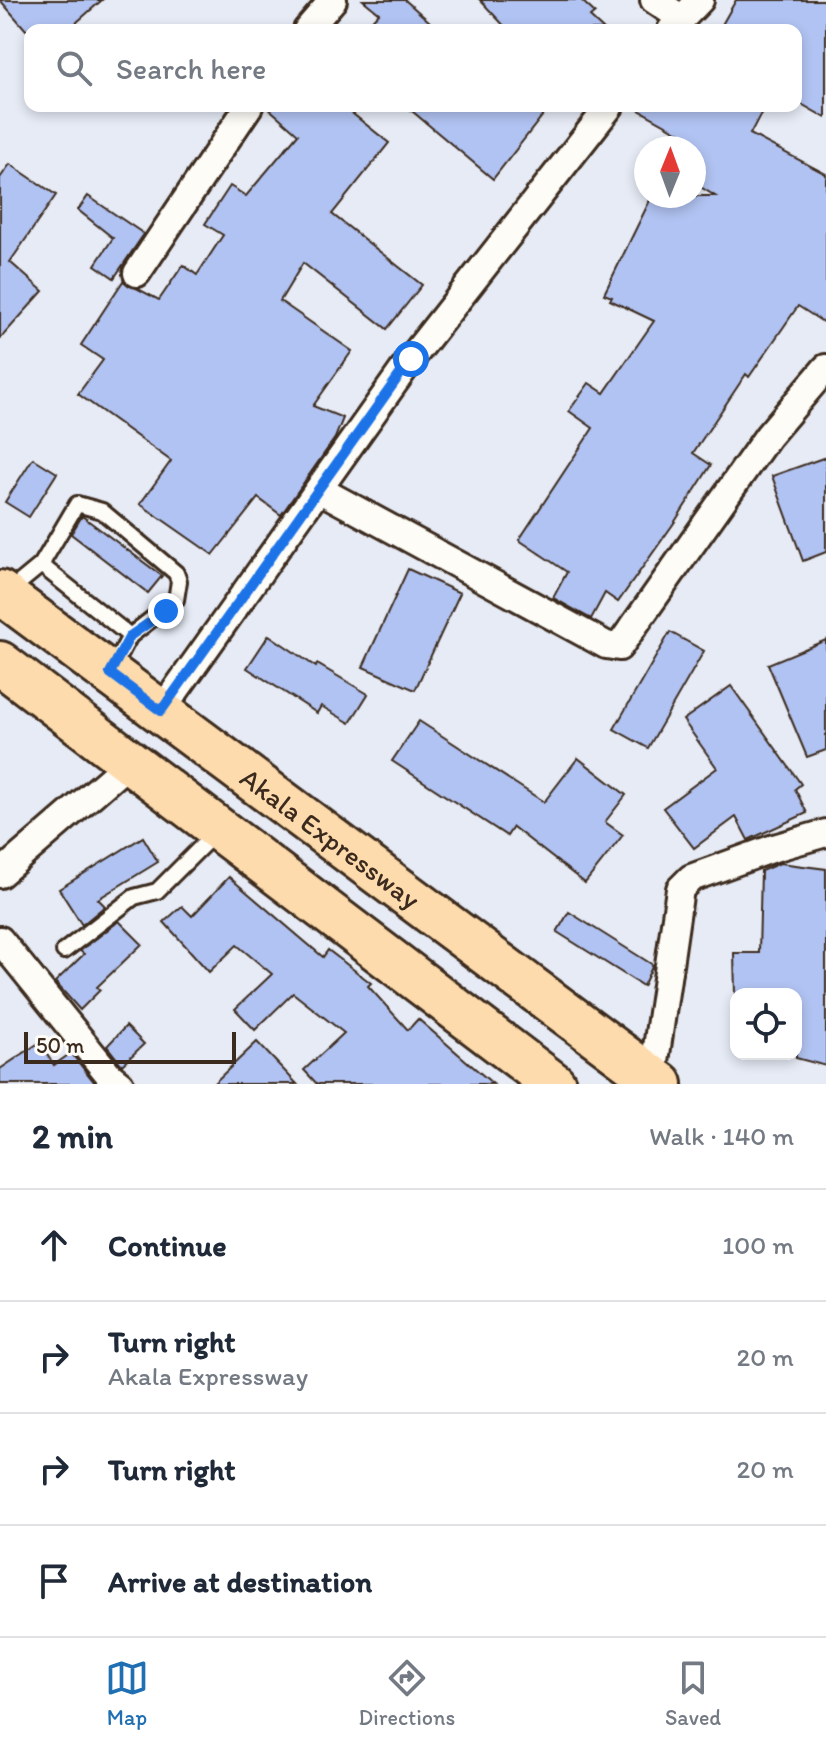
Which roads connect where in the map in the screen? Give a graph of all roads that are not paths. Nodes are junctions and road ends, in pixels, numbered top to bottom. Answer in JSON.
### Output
{"nodes":[{"id":1,"x":333,"y":0,"type":"edge"},
{"id":2,"x":654,"y":0,"type":"edge"},
{"id":3,"x":684,"y":16,"type":"edge"},
{"id":4,"x":312,"y":24,"type":"edge"},
{"id":5,"x":245,"y":112,"type":"edge"},
{"id":6,"x":605,"y":112,"type":"edge"},
{"id":7,"x":137,"y":273,"type":"dead end"},
{"id":8,"x":826,"y":368,"type":"edge"},
{"id":9,"x":320,"y":490,"type":"junction"},
{"id":10,"x":41,"y":565,"type":"junction"},
{"id":11,"x":2,"y":594,"type":"edge"},
{"id":12,"x":130,"y":636,"type":"junction"},
{"id":13,"x":0,"y":663,"type":"edge"},
{"id":14,"x":110,"y":673,"type":"junction"},
{"id":15,"x":161,"y":711,"type":"junction"},
{"id":16,"x":131,"y":761,"type":"junction"},
{"id":17,"x":218,"y":829,"type":"junction"},
{"id":18,"x":826,"y":833,"type":"edge"},
{"id":19,"x":0,"y":874,"type":"edge"},
{"id":20,"x":0,"y":940,"type":"edge"},
{"id":21,"x":64,"y":951,"type":"dead end"},
{"id":22,"x":657,"y":1080,"type":"edge"},
{"id":23,"x":120,"y":1084,"type":"edge"},
{"id":24,"x":554,"y":1084,"type":"edge"}],
"edges":[{"from":1,"to":4,"type":"street"},
{"from":2,"to":3,"type":"street"},
{"from":5,"to":7,"type":"street"},
{"from":6,"to":9,"type":"street"},
{"from":8,"to":9,"type":"street"},
{"from":9,"to":15,"type":"street"},
{"from":10,"to":11,"type":"lane"},
{"from":10,"to":12,"type":"lane"},
{"from":10,"to":12,"type":"lane"},
{"from":11,"to":14,"type":"main road","name":"Akala Expressway"},
{"from":12,"to":14,"type":"lane"},
{"from":13,"to":16,"type":"main road"},
{"from":14,"to":15,"type":"main road","name":"Akala Expressway"},
{"from":15,"to":22,"type":"main road","name":"Akala Expressway"},
{"from":16,"to":17,"type":"main road"},
{"from":16,"to":19,"type":"street"},
{"from":17,"to":21,"type":"lane"},
{"from":17,"to":24,"type":"main road"},
{"from":18,"to":22,"type":"street"},
{"from":20,"to":23,"type":"street"}]}
